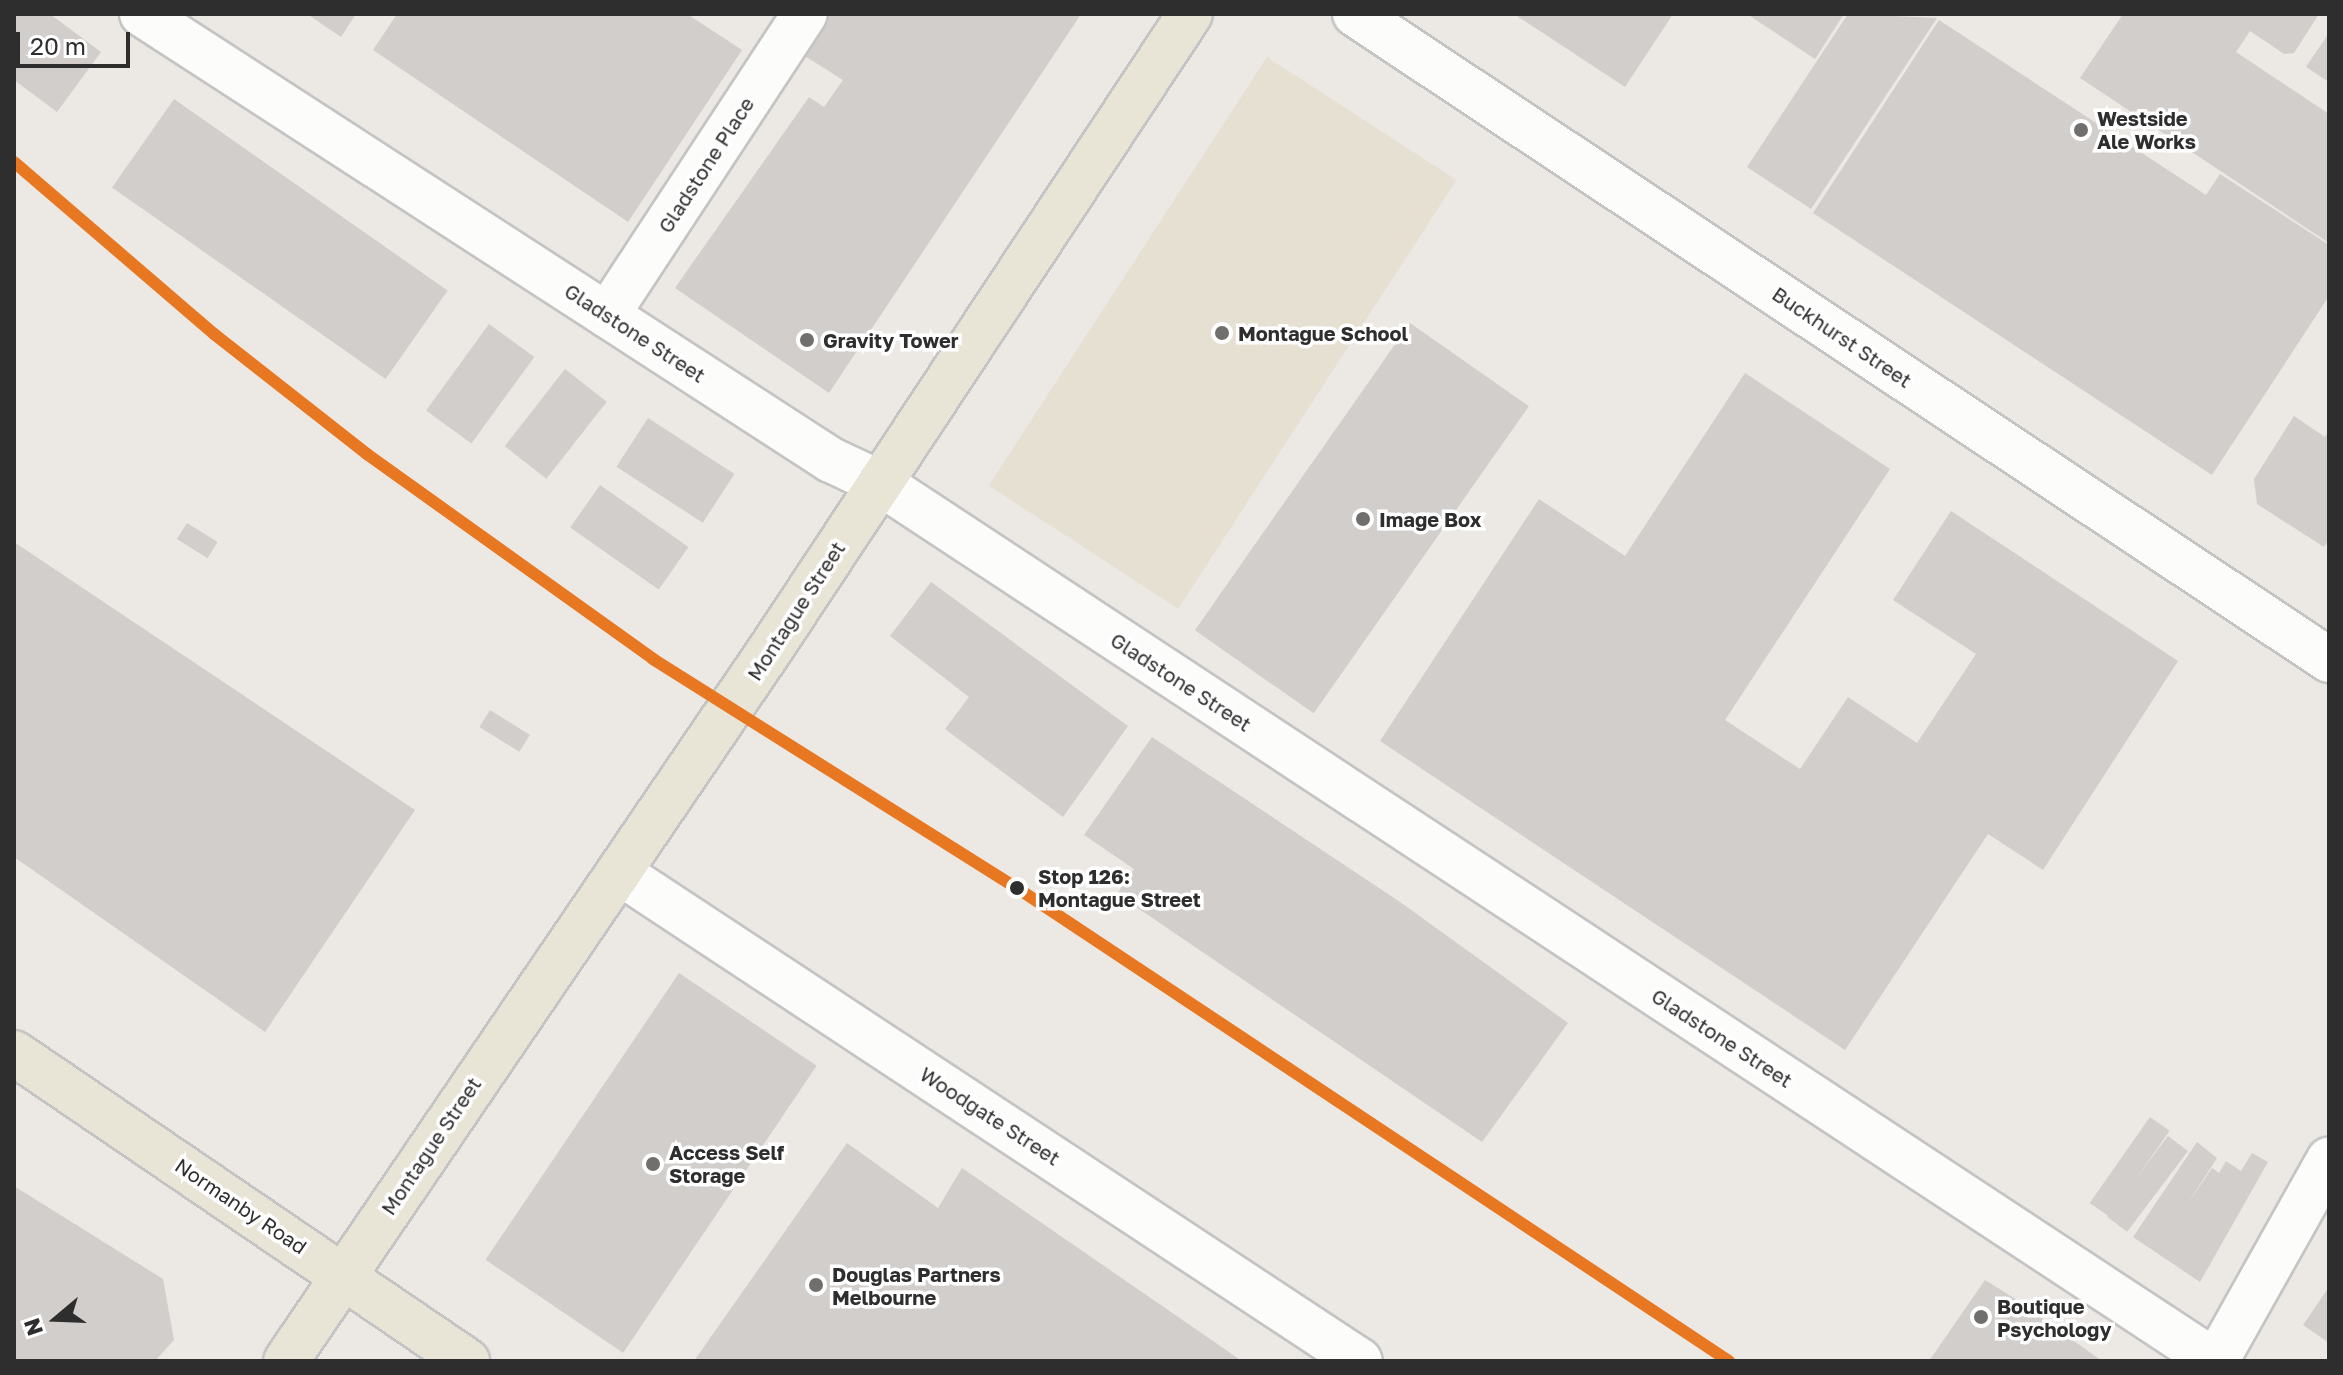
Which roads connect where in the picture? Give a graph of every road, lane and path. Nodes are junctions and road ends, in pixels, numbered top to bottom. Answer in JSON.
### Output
{"nodes":[{"id":1,"x":142,"y":14,"type":"edge"},
{"id":2,"x":805,"y":14,"type":"edge"},
{"id":3,"x":1190,"y":14,"type":"edge"},
{"id":4,"x":1355,"y":14,"type":"edge"},
{"id":5,"x":607,"y":315,"type":"junction"},
{"id":6,"x":880,"y":483,"type":"junction"},
{"id":7,"x":2329,"y":660,"type":"edge"},
{"id":8,"x":620,"y":873,"type":"junction"},
{"id":9,"x":14,"y":1053,"type":"edge"},
{"id":10,"x":2329,"y":1160,"type":"edge"},
{"id":11,"x":346,"y":1274,"type":"junction"},
{"id":12,"x":286,"y":1361,"type":"edge"},
{"id":13,"x":467,"y":1361,"type":"edge"},
{"id":14,"x":1360,"y":1361,"type":"edge"},
{"id":15,"x":2215,"y":1361,"type":"edge"}],
"edges":[{"from":1,"to":5,"type":"street","name":"Gladstone Street"},
{"from":2,"to":5,"type":"street","name":"Gladstone Place"},
{"from":3,"to":6,"type":"main road","name":"Montague Street"},
{"from":4,"to":7,"type":"street","name":"Buckhurst Street"},
{"from":5,"to":6,"type":"street","name":"Gladstone Street"},
{"from":6,"to":8,"type":"main road","name":"Montague Street"},
{"from":6,"to":15,"type":"street","name":"Gladstone Street"},
{"from":8,"to":11,"type":"main road","name":"Montague Street"},
{"from":8,"to":14,"type":"street","name":"Woodgate Street"},
{"from":9,"to":11,"type":"main road","name":"Normanby Road"},
{"from":10,"to":15,"type":"street"},
{"from":11,"to":12,"type":"main road","name":"Montague Street"},
{"from":11,"to":13,"type":"main road","name":"Normanby Road"}]}
